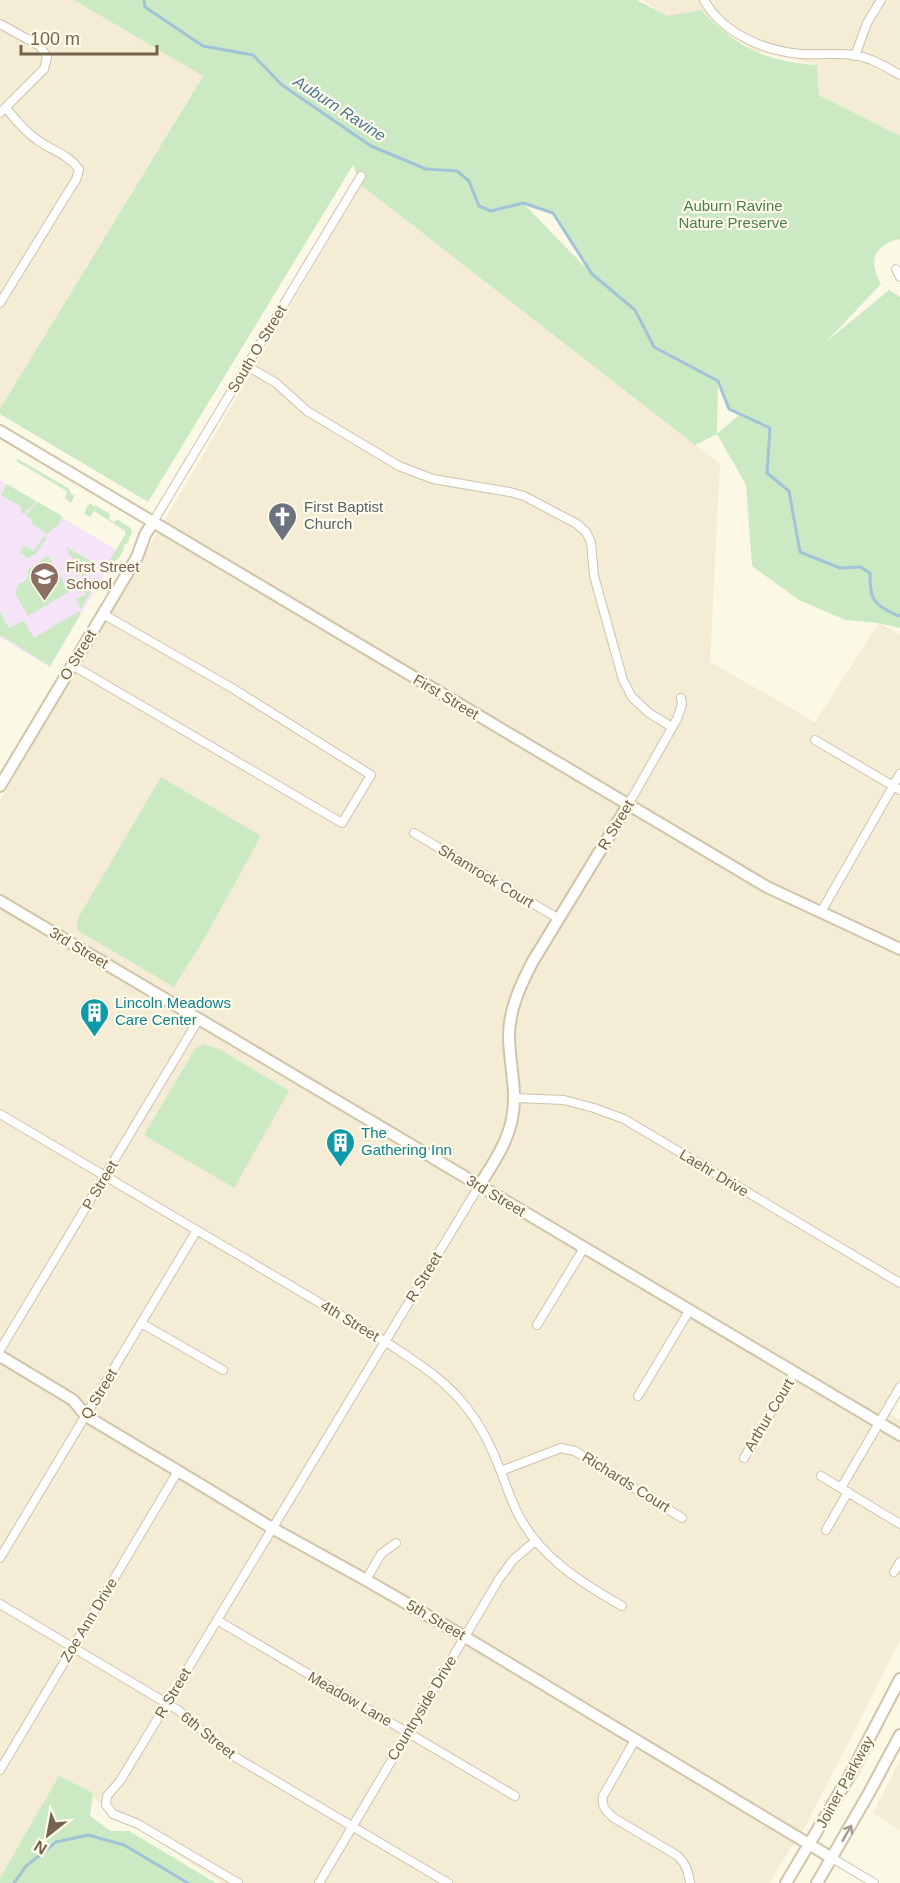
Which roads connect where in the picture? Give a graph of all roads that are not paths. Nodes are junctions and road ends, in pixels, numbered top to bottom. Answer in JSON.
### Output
{"nodes":[{"id":1,"x":704,"y":0,"type":"edge"},
{"id":2,"x":881,"y":0,"type":"edge"},
{"id":3,"x":0,"y":24,"type":"edge"},
{"id":4,"x":855,"y":56,"type":"junction"},
{"id":5,"x":900,"y":75,"type":"edge"},
{"id":6,"x":3,"y":111,"type":"edge"},
{"id":7,"x":361,"y":176,"type":"dead end"},
{"id":8,"x":0,"y":303,"type":"edge"},
{"id":9,"x":247,"y":366,"type":"junction"},
{"id":10,"x":0,"y":431,"type":"edge"},
{"id":11,"x":153,"y":522,"type":"junction"},
{"id":12,"x":103,"y":614,"type":"junction"},
{"id":13,"x":72,"y":665,"type":"junction"},
{"id":14,"x":681,"y":698,"type":"dead end"},
{"id":15,"x":672,"y":727,"type":"junction"},
{"id":16,"x":815,"y":740,"type":"dead end"},
{"id":17,"x":900,"y":774,"type":"edge"},
{"id":18,"x":0,"y":786,"type":"edge"},
{"id":19,"x":897,"y":788,"type":"edge"},
{"id":20,"x":627,"y":805,"type":"junction"},
{"id":21,"x":414,"y":833,"type":"dead end"},
{"id":22,"x":0,"y":901,"type":"edge"},
{"id":23,"x":821,"y":912,"type":"junction"},
{"id":24,"x":559,"y":919,"type":"junction"},
{"id":25,"x":900,"y":949,"type":"edge"},
{"id":26,"x":199,"y":1019,"type":"junction"},
{"id":27,"x":515,"y":1098,"type":"junction"},
{"id":28,"x":0,"y":1115,"type":"edge"},
{"id":29,"x":105,"y":1175,"type":"junction"},
{"id":30,"x":479,"y":1186,"type":"junction"},
{"id":31,"x":197,"y":1230,"type":"junction"},
{"id":32,"x":584,"y":1248,"type":"junction"},
{"id":33,"x":900,"y":1283,"type":"edge"},
{"id":34,"x":689,"y":1311,"type":"junction"},
{"id":35,"x":141,"y":1323,"type":"junction"},
{"id":36,"x":537,"y":1325,"type":"dead end"},
{"id":37,"x":384,"y":1342,"type":"junction"},
{"id":38,"x":0,"y":1350,"type":"edge"},
{"id":39,"x":0,"y":1356,"type":"edge"},
{"id":40,"x":223,"y":1370,"type":"dead end"},
{"id":41,"x":794,"y":1373,"type":"junction"},
{"id":42,"x":900,"y":1387,"type":"edge"},
{"id":43,"x":638,"y":1396,"type":"dead end"},
{"id":44,"x":86,"y":1416,"type":"junction"},
{"id":45,"x":878,"y":1423,"type":"junction"},
{"id":46,"x":900,"y":1435,"type":"edge"},
{"id":47,"x":744,"y":1458,"type":"dead end"},
{"id":48,"x":178,"y":1471,"type":"junction"},
{"id":49,"x":501,"y":1471,"type":"junction"},
{"id":50,"x":821,"y":1476,"type":"dead end"},
{"id":51,"x":844,"y":1490,"type":"junction"},
{"id":52,"x":682,"y":1518,"type":"dead end"},
{"id":53,"x":900,"y":1524,"type":"edge"},
{"id":54,"x":272,"y":1528,"type":"junction"},
{"id":55,"x":826,"y":1530,"type":"dead end"},
{"id":56,"x":535,"y":1541,"type":"junction"},
{"id":57,"x":396,"y":1543,"type":"dead end"},
{"id":58,"x":0,"y":1558,"type":"edge"},
{"id":59,"x":900,"y":1562,"type":"edge"},
{"id":60,"x":894,"y":1572,"type":"dead end"},
{"id":61,"x":366,"y":1580,"type":"junction"},
{"id":62,"x":0,"y":1604,"type":"edge"},
{"id":63,"x":622,"y":1606,"type":"dead end"},
{"id":64,"x":217,"y":1620,"type":"junction"},
{"id":65,"x":465,"y":1637,"type":"junction"},
{"id":66,"x":73,"y":1647,"type":"junction"},
{"id":67,"x":900,"y":1679,"type":"edge"},
{"id":68,"x":166,"y":1704,"type":"junction"},
{"id":69,"x":408,"y":1733,"type":"junction"},
{"id":70,"x":900,"y":1735,"type":"edge"},
{"id":71,"x":635,"y":1740,"type":"junction"},
{"id":72,"x":0,"y":1770,"type":"edge"},
{"id":73,"x":515,"y":1796,"type":"dead end"},
{"id":74,"x":352,"y":1826,"type":"junction"},
{"id":75,"x":809,"y":1845,"type":"junction"},
{"id":76,"x":832,"y":1858,"type":"junction"},
{"id":77,"x":238,"y":1883,"type":"edge"},
{"id":78,"x":319,"y":1883,"type":"edge"},
{"id":79,"x":448,"y":1883,"type":"edge"},
{"id":80,"x":690,"y":1883,"type":"edge"},
{"id":81,"x":786,"y":1883,"type":"edge"},
{"id":82,"x":817,"y":1883,"type":"edge"},
{"id":83,"x":874,"y":1883,"type":"edge"}],
"edges":[{"from":1,"to":4,"type":"street"},
{"from":2,"to":4,"type":"street"},
{"from":3,"to":6,"type":"street"},
{"from":4,"to":5,"type":"street"},
{"from":6,"to":8,"type":"street"},
{"from":7,"to":9,"type":"street","name":"South O Street"},
{"from":9,"to":11,"type":"street","name":"South O Street"},
{"from":9,"to":15,"type":"street"},
{"from":10,"to":11,"type":"street","name":"First Street"},
{"from":11,"to":12,"type":"street","name":"O Street"},
{"from":11,"to":20,"type":"street","name":"First Street"},
{"from":12,"to":13,"type":"street","name":"O Street"},
{"from":12,"to":13,"type":"street"},
{"from":13,"to":18,"type":"street","name":"O Street"},
{"from":14,"to":15,"type":"street","name":"R Street"},
{"from":15,"to":20,"type":"street","name":"R Street"},
{"from":16,"to":19,"type":"street"},
{"from":17,"to":19,"type":"street"},
{"from":19,"to":23,"type":"street"},
{"from":20,"to":23,"type":"street","name":"First Street"},
{"from":20,"to":24,"type":"street","name":"R Street"},
{"from":21,"to":24,"type":"street","name":"Shamrock Court"},
{"from":22,"to":26,"type":"street","name":"3rd Street"},
{"from":23,"to":25,"type":"street","name":"First Street"},
{"from":24,"to":27,"type":"street","name":"R Street"},
{"from":26,"to":29,"type":"street","name":"P Street"},
{"from":26,"to":30,"type":"street","name":"3rd Street"},
{"from":27,"to":30,"type":"street","name":"R Street"},
{"from":27,"to":33,"type":"street","name":"Laehr Drive"},
{"from":28,"to":29,"type":"street","name":"4th Street"},
{"from":29,"to":31,"type":"street","name":"4th Street"},
{"from":29,"to":38,"type":"street","name":"P Street"},
{"from":30,"to":32,"type":"street","name":"3rd Street"},
{"from":30,"to":37,"type":"street","name":"R Street"},
{"from":31,"to":35,"type":"street","name":"Q Street"},
{"from":31,"to":37,"type":"street","name":"4th Street"},
{"from":32,"to":34,"type":"street","name":"3rd Street"},
{"from":32,"to":36,"type":"street"},
{"from":34,"to":41,"type":"street","name":"3rd Street"},
{"from":34,"to":43,"type":"street"},
{"from":35,"to":40,"type":"street"},
{"from":35,"to":44,"type":"street","name":"Q Street"},
{"from":37,"to":49,"type":"street","name":"4th Street"},
{"from":37,"to":54,"type":"street","name":"R Street"},
{"from":39,"to":44,"type":"street","name":"5th Street"},
{"from":41,"to":45,"type":"street","name":"3rd Street"},
{"from":41,"to":47,"type":"street","name":"Arthur Court"},
{"from":42,"to":45,"type":"street"},
{"from":44,"to":48,"type":"street","name":"5th Street"},
{"from":44,"to":58,"type":"street","name":"Q Street"},
{"from":45,"to":46,"type":"street","name":"3rd Street"},
{"from":45,"to":51,"type":"street"},
{"from":48,"to":54,"type":"street","name":"5th Street"},
{"from":48,"to":66,"type":"street","name":"Zoe Ann Drive"},
{"from":49,"to":52,"type":"street","name":"Richards Court"},
{"from":49,"to":56,"type":"street","name":"4th Street"},
{"from":50,"to":51,"type":"street"},
{"from":51,"to":53,"type":"street"},
{"from":51,"to":55,"type":"street"},
{"from":54,"to":61,"type":"street","name":"5th Street"},
{"from":54,"to":64,"type":"street","name":"R Street"},
{"from":56,"to":63,"type":"street","name":"4th Street"},
{"from":56,"to":65,"type":"street","name":"Countryside Drive"},
{"from":57,"to":61,"type":"street"},
{"from":59,"to":60,"type":"street"},
{"from":61,"to":65,"type":"street","name":"5th Street"},
{"from":62,"to":66,"type":"street","name":"6th Street"},
{"from":64,"to":68,"type":"street","name":"R Street"},
{"from":64,"to":69,"type":"street","name":"Meadow Lane"},
{"from":65,"to":69,"type":"street","name":"Countryside Drive"},
{"from":65,"to":71,"type":"street","name":"5th Street"},
{"from":66,"to":68,"type":"street","name":"6th Street"},
{"from":66,"to":72,"type":"street","name":"Zoe Ann Drive"},
{"from":67,"to":75,"type":"street","name":"Joiner Parkway"},
{"from":68,"to":74,"type":"street","name":"6th Street"},
{"from":68,"to":77,"type":"street","name":"R Street"},
{"from":69,"to":73,"type":"street","name":"Meadow Lane"},
{"from":69,"to":74,"type":"street","name":"Countryside Drive"},
{"from":76,"to":70,"type":"street","name":"Joiner Parkway","one_way":true},
{"from":71,"to":75,"type":"street","name":"5th Street"},
{"from":71,"to":80,"type":"street"},
{"from":74,"to":78,"type":"street","name":"Countryside Drive"},
{"from":74,"to":79,"type":"street","name":"6th Street"},
{"from":75,"to":76,"type":"street","name":"5th Street"},
{"from":75,"to":81,"type":"street","name":"Joiner Parkway"},
{"from":76,"to":82,"type":"street","name":"Joiner Parkway"},
{"from":76,"to":83,"type":"street","name":"5th Street"}]}
